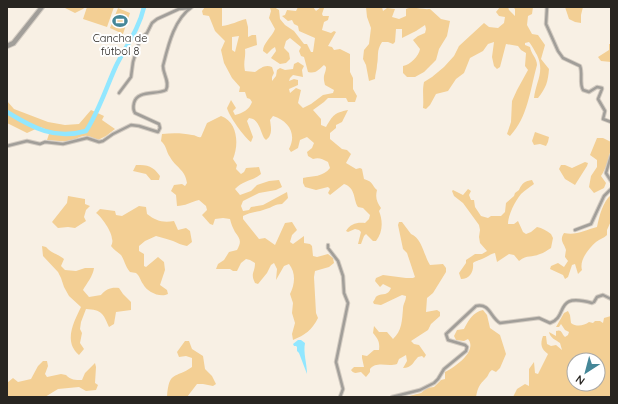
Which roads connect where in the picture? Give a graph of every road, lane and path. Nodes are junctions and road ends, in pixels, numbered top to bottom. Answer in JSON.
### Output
{"nodes":[{"id":1,"x":42,"y":7,"type":"edge"},
{"id":2,"x":192,"y":7,"type":"edge"},
{"id":3,"x":547,"y":7,"type":"edge"},
{"id":4,"x":7,"y":46,"type":"edge"},
{"id":5,"x":119,"y":93,"type":"dead end"},
{"id":6,"x":611,"y":122,"type":"edge"},
{"id":7,"x":7,"y":146,"type":"edge"},
{"id":8,"x":611,"y":156,"type":"edge"},
{"id":9,"x":611,"y":181,"type":"edge"},
{"id":10,"x":611,"y":189,"type":"edge"},
{"id":11,"x":575,"y":230,"type":"dead end"},
{"id":12,"x":328,"y":245,"type":"dead end"},
{"id":13,"x":611,"y":299,"type":"edge"},
{"id":14,"x":340,"y":397,"type":"edge"},
{"id":15,"x":392,"y":397,"type":"edge"}],
"edges":[{"from":1,"to":4,"type":"street"},
{"from":2,"to":5,"type":"street"},
{"from":2,"to":7,"type":"street"},
{"from":3,"to":6,"type":"street"},
{"from":8,"to":9,"type":"street"},
{"from":10,"to":11,"type":"street"},
{"from":12,"to":14,"type":"street"},
{"from":13,"to":15,"type":"street"}]}
